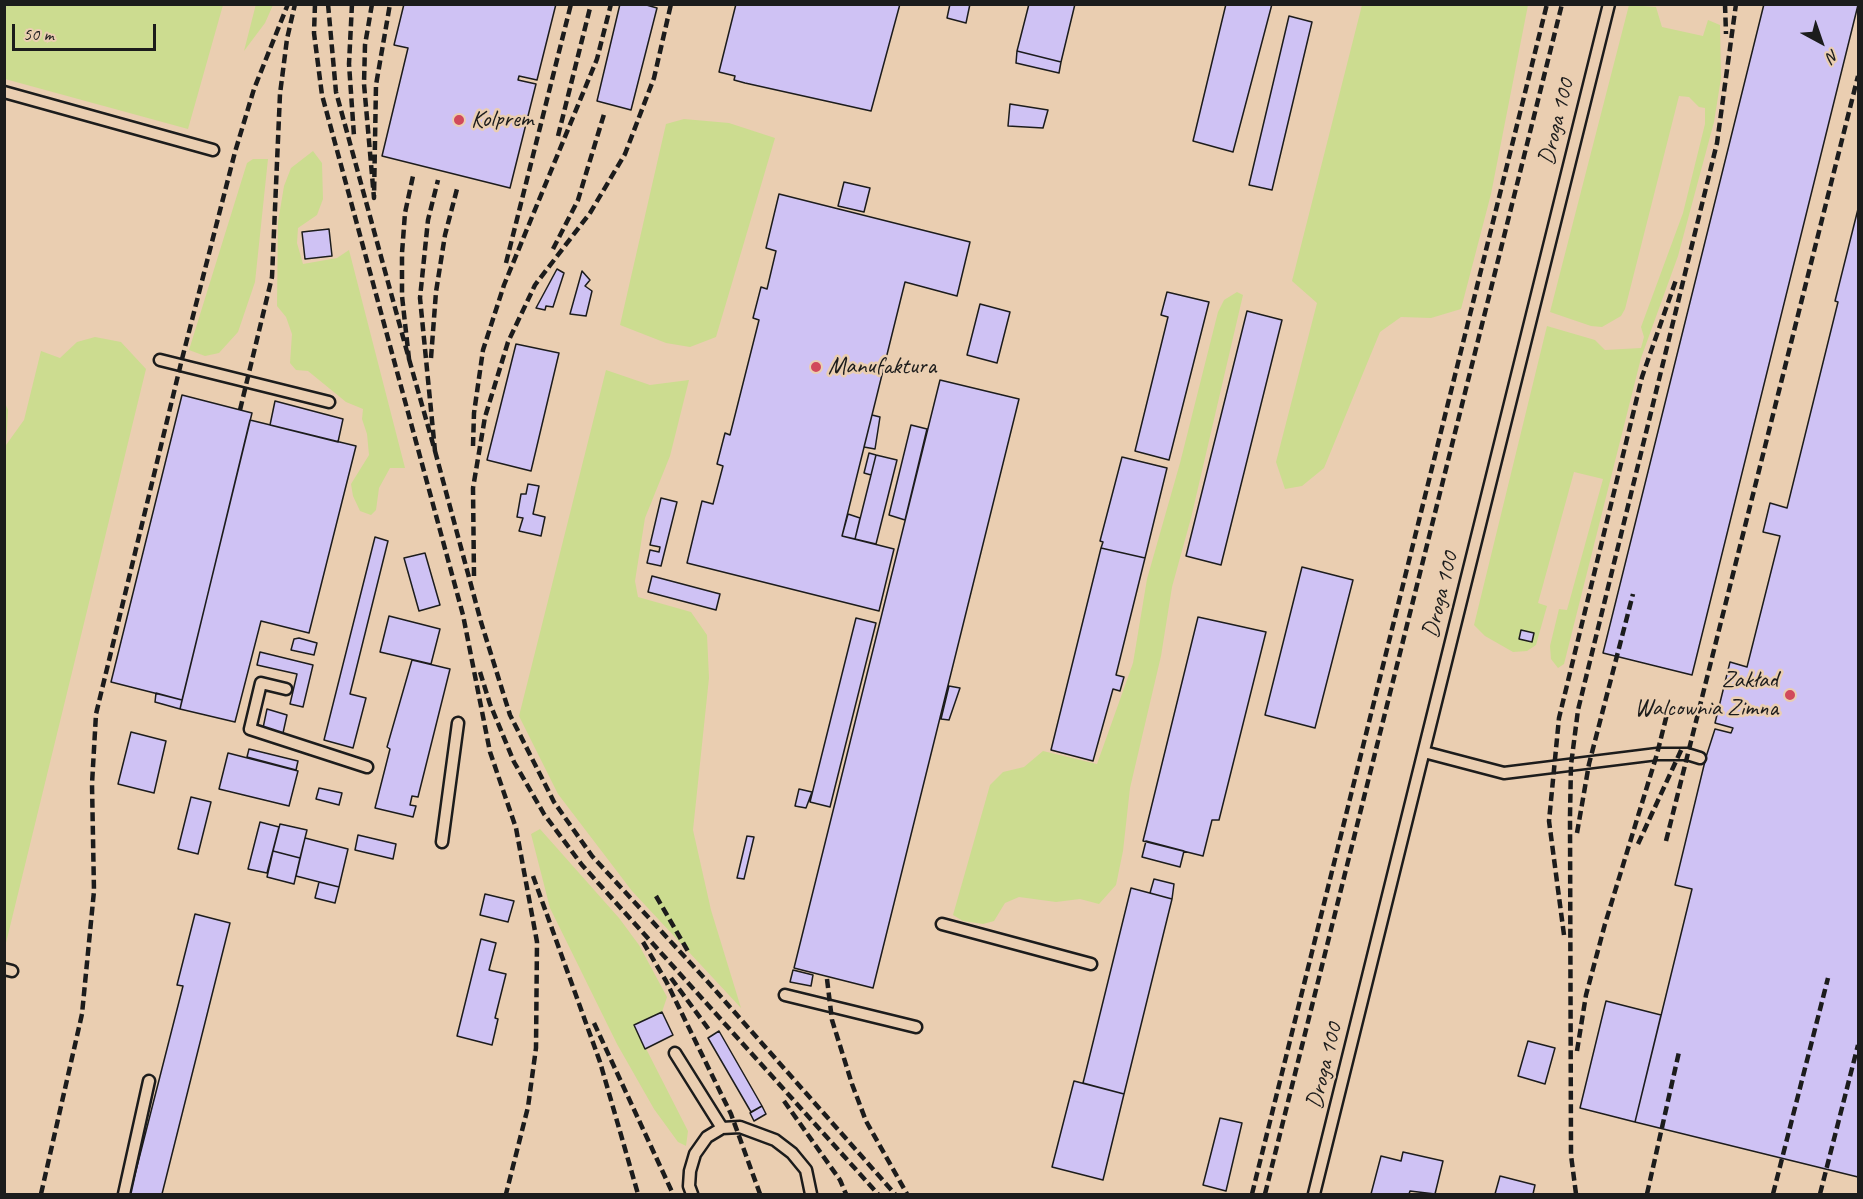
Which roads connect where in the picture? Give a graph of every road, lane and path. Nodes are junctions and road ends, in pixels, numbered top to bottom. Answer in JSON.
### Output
{"nodes":[{"id":1,"x":1609,"y":4,"type":"edge"},
{"id":2,"x":4,"y":92,"type":"edge"},
{"id":3,"x":213,"y":150,"type":"dead end"},
{"id":4,"x":160,"y":360,"type":"dead end"},
{"id":5,"x":329,"y":402,"type":"dead end"},
{"id":6,"x":286,"y":689,"type":"dead end"},
{"id":7,"x":458,"y":723,"type":"dead end"},
{"id":8,"x":1424,"y":752,"type":"junction"},
{"id":9,"x":1700,"y":759,"type":"dead end"},
{"id":10,"x":368,"y":766,"type":"dead end"},
{"id":11,"x":442,"y":842,"type":"dead end"},
{"id":12,"x":942,"y":924,"type":"dead end"},
{"id":13,"x":1091,"y":964,"type":"dead end"},
{"id":14,"x":785,"y":995,"type":"dead end"},
{"id":15,"x":916,"y":1027,"type":"dead end"},
{"id":16,"x":675,"y":1053,"type":"dead end"},
{"id":17,"x":149,"y":1080,"type":"dead end"},
{"id":18,"x":722,"y":1128,"type":"junction"},
{"id":19,"x":124,"y":1194,"type":"edge"},
{"id":20,"x":692,"y":1194,"type":"edge"},
{"id":21,"x":811,"y":1194,"type":"edge"},
{"id":22,"x":1314,"y":1194,"type":"edge"}],
"edges":[{"from":1,"to":8,"type":"lane","name":"Droga 100"},
{"from":2,"to":3,"type":"lane"},
{"from":4,"to":5,"type":"lane"},
{"from":6,"to":10,"type":"lane"},
{"from":7,"to":11,"type":"lane"},
{"from":8,"to":9,"type":"lane"},
{"from":8,"to":22,"type":"lane","name":"Droga 100"},
{"from":12,"to":13,"type":"lane"},
{"from":14,"to":15,"type":"lane"},
{"from":16,"to":18,"type":"lane"},
{"from":17,"to":19,"type":"lane"},
{"from":18,"to":20,"type":"lane"},
{"from":18,"to":21,"type":"lane"}]}
